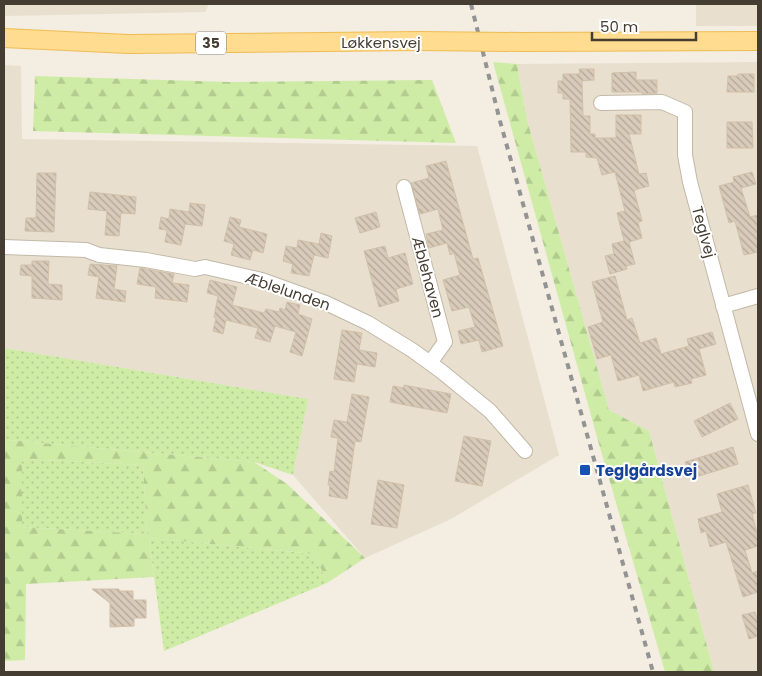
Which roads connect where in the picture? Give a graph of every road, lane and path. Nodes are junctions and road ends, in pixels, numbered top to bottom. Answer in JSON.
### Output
{"nodes":[{"id":1,"x":4,"y":38,"type":"edge"},
{"id":2,"x":758,"y":41,"type":"edge"},
{"id":3,"x":600,"y":103,"type":"dead end"},
{"id":4,"x":404,"y":187,"type":"dead end"},
{"id":5,"x":4,"y":247,"type":"edge"},
{"id":6,"x":758,"y":296,"type":"edge"},
{"id":7,"x":723,"y":306,"type":"junction"},
{"id":8,"x":430,"y":364,"type":"junction"},
{"id":9,"x":758,"y":434,"type":"edge"},
{"id":10,"x":526,"y":451,"type":"dead end"}],
"edges":[{"from":1,"to":2,"type":"main road","name":"Løkkensvej","number":"35","bridge":true},
{"from":3,"to":7,"type":"street","name":"Teglvej"},
{"from":4,"to":8,"type":"street","name":"Æblehaven"},
{"from":5,"to":8,"type":"street","name":"Æblelunden"},
{"from":6,"to":7,"type":"street"},
{"from":7,"to":9,"type":"street","name":"Teglvej"},
{"from":8,"to":10,"type":"street","name":"Æblelunden"}]}
